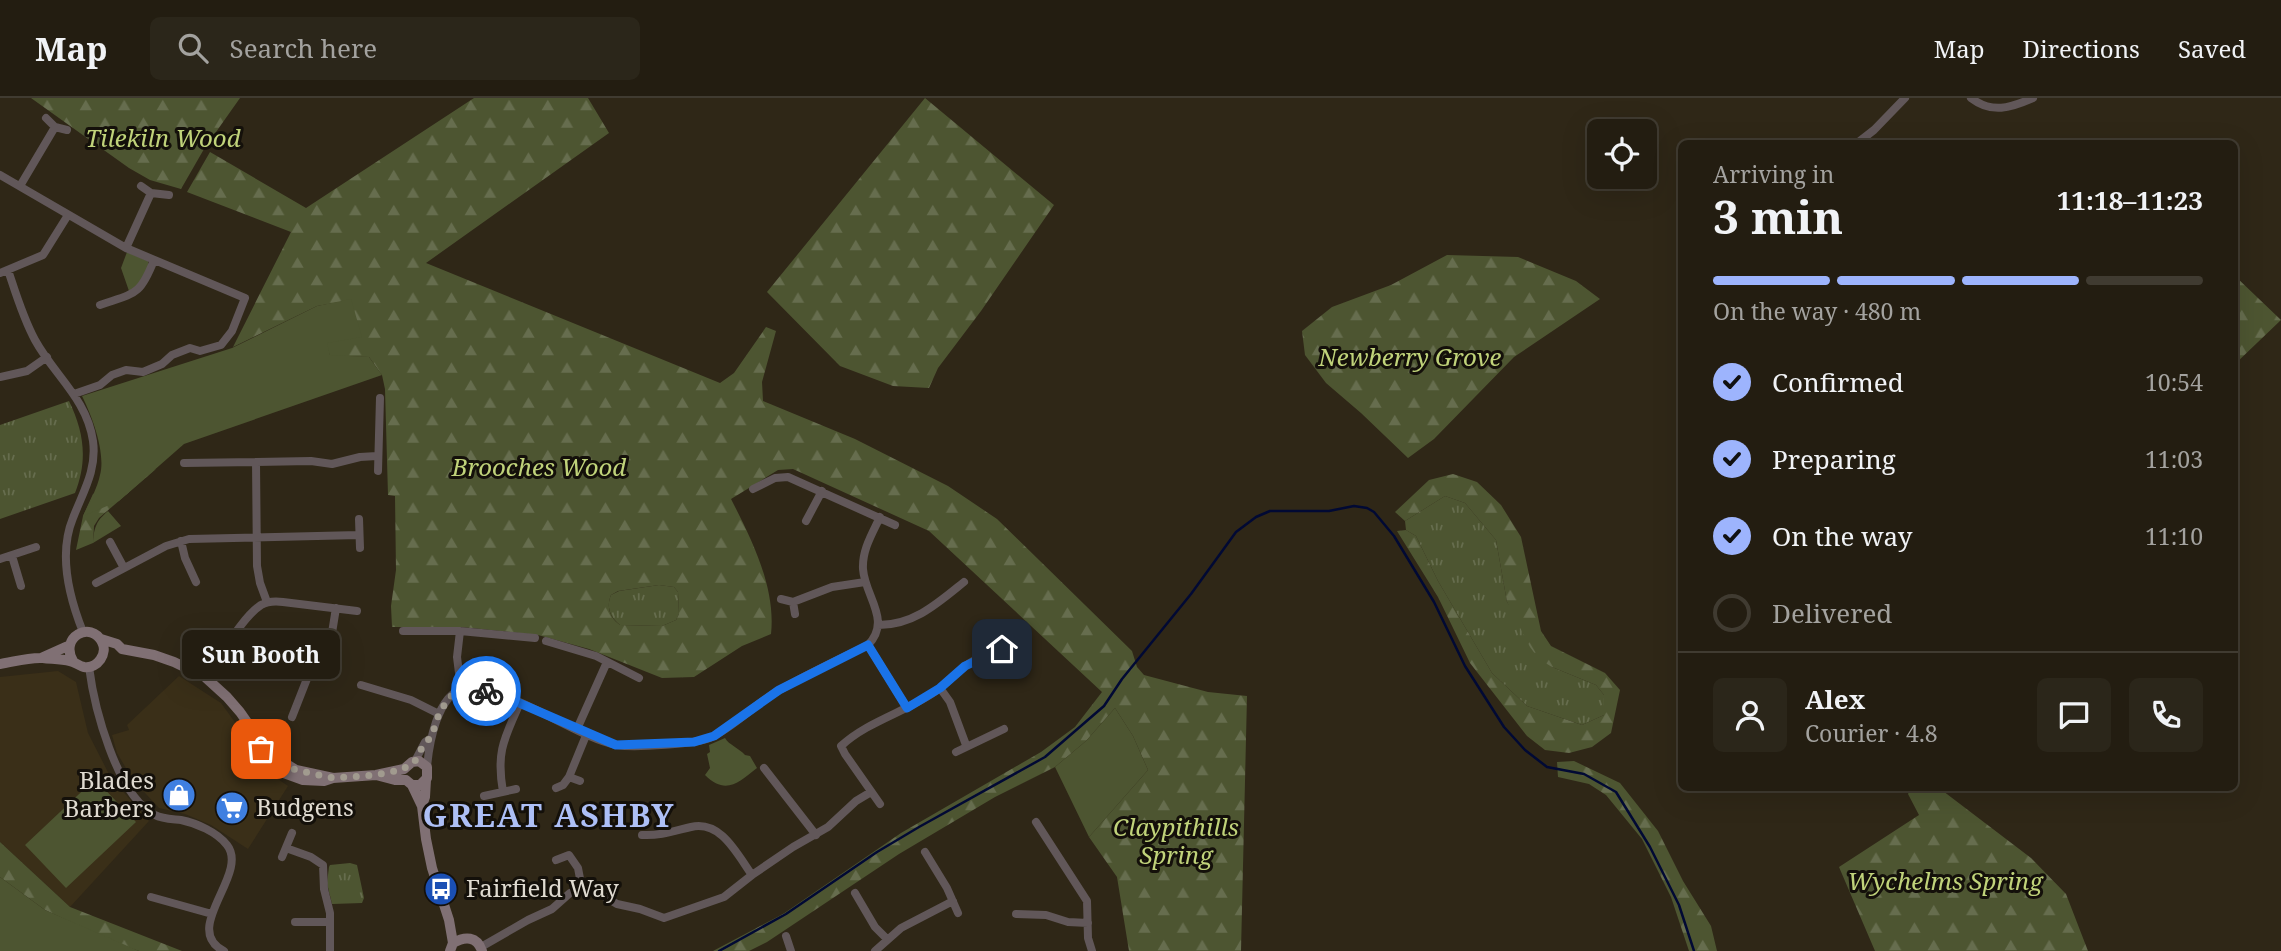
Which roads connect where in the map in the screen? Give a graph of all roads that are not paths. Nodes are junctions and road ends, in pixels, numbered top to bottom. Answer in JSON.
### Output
{"nodes":[{"id":1,"x":1905,"y":98,"type":"edge"},
{"id":2,"x":1971,"y":98,"type":"edge"},
{"id":3,"x":2033,"y":98,"type":"edge"},
{"id":4,"x":46,"y":118,"type":"dead end"},
{"id":5,"x":55,"y":127,"type":"junction"},
{"id":6,"x":67,"y":130,"type":"dead end"},
{"id":7,"x":1861,"y":140,"type":"edge"},
{"id":8,"x":0,"y":175,"type":"edge"},
{"id":9,"x":20,"y":186,"type":"junction"},
{"id":10,"x":141,"y":186,"type":"dead end"},
{"id":11,"x":151,"y":193,"type":"junction"},
{"id":12,"x":169,"y":195,"type":"dead end"},
{"id":13,"x":68,"y":215,"type":"junction"},
{"id":14,"x":126,"y":248,"type":"junction"},
{"id":15,"x":154,"y":260,"type":"junction"},
{"id":16,"x":4,"y":272,"type":"edge"},
{"id":17,"x":100,"y":305,"type":"dead end"},
{"id":18,"x":47,"y":357,"type":"junction"},
{"id":19,"x":0,"y":377,"type":"edge"},
{"id":20,"x":74,"y":394,"type":"junction"},
{"id":21,"x":380,"y":398,"type":"dead end"},
{"id":22,"x":377,"y":456,"type":"junction"},
{"id":23,"x":256,"y":462,"type":"junction"},
{"id":24,"x":184,"y":463,"type":"dead end"},
{"id":25,"x":378,"y":471,"type":"dead end"},
{"id":26,"x":753,"y":489,"type":"dead end"},
{"id":27,"x":822,"y":491,"type":"junction"},
{"id":28,"x":880,"y":517,"type":"junction"},
{"id":29,"x":359,"y":519,"type":"dead end"},
{"id":30,"x":806,"y":521,"type":"dead end"},
{"id":31,"x":895,"y":525,"type":"dead end"},
{"id":32,"x":359,"y":535,"type":"junction"},
{"id":33,"x":257,"y":537,"type":"junction"},
{"id":34,"x":181,"y":541,"type":"junction"},
{"id":35,"x":110,"y":542,"type":"dead end"},
{"id":36,"x":36,"y":547,"type":"dead end"},
{"id":37,"x":360,"y":548,"type":"dead end"},
{"id":38,"x":12,"y":556,"type":"junction"},
{"id":39,"x":0,"y":559,"type":"edge"},
{"id":40,"x":124,"y":568,"type":"junction"},
{"id":41,"x":196,"y":582,"type":"dead end"},
{"id":42,"x":865,"y":582,"type":"junction"},
{"id":43,"x":964,"y":582,"type":"dead end"},
{"id":44,"x":96,"y":583,"type":"dead end"},
{"id":45,"x":21,"y":586,"type":"dead end"},
{"id":46,"x":780,"y":599,"type":"dead end"},
{"id":47,"x":793,"y":602,"type":"junction"},
{"id":48,"x":267,"y":603,"type":"junction"},
{"id":49,"x":336,"y":608,"type":"junction"},
{"id":50,"x":357,"y":611,"type":"dead end"},
{"id":51,"x":795,"y":614,"type":"dead end"},
{"id":52,"x":879,"y":625,"type":"junction"},
{"id":53,"x":403,"y":631,"type":"dead end"},
{"id":54,"x":460,"y":631,"type":"junction"},
{"id":55,"x":83,"y":632,"type":"junction"},
{"id":56,"x":1026,"y":633,"type":"dead end"},
{"id":57,"x":534,"y":638,"type":"dead end"},
{"id":58,"x":101,"y":639,"type":"junction"},
{"id":59,"x":546,"y":641,"type":"dead end"},
{"id":60,"x":69,"y":645,"type":"junction"},
{"id":61,"x":868,"y":645,"type":"junction"},
{"id":62,"x":122,"y":649,"type":"junction"},
{"id":63,"x":103,"y":654,"type":"junction"},
{"id":64,"x":41,"y":658,"type":"junction"},
{"id":65,"x":73,"y":661,"type":"junction"},
{"id":66,"x":607,"y":662,"type":"junction"},
{"id":67,"x":0,"y":664,"type":"edge"},
{"id":68,"x":89,"y":667,"type":"junction"},
{"id":69,"x":205,"y":677,"type":"junction"},
{"id":70,"x":639,"y":678,"type":"dead end"},
{"id":71,"x":362,"y":685,"type":"dead end"},
{"id":72,"x":940,"y":688,"type":"junction"},
{"id":73,"x":461,"y":689,"type":"junction"},
{"id":74,"x":520,"y":703,"type":"junction"},
{"id":75,"x":907,"y":708,"type":"junction"},
{"id":76,"x":439,"y":714,"type":"junction"},
{"id":77,"x":292,"y":717,"type":"dead end"},
{"id":78,"x":577,"y":729,"type":"junction"},
{"id":79,"x":1004,"y":729,"type":"dead end"},
{"id":80,"x":587,"y":733,"type":"junction"},
{"id":81,"x":431,"y":738,"type":"junction"},
{"id":82,"x":966,"y":746,"type":"junction"},
{"id":83,"x":956,"y":752,"type":"dead end"},
{"id":84,"x":415,"y":761,"type":"junction"},
{"id":85,"x":427,"y":767,"type":"junction"},
{"id":86,"x":764,"y":768,"type":"dead end"},
{"id":87,"x":569,"y":777,"type":"junction"},
{"id":88,"x":407,"y":778,"type":"junction"},
{"id":89,"x":426,"y":780,"type":"junction"},
{"id":90,"x":580,"y":781,"type":"dead end"},
{"id":91,"x":556,"y":788,"type":"dead end"},
{"id":92,"x":516,"y":789,"type":"dead end"},
{"id":93,"x":503,"y":792,"type":"junction"},
{"id":94,"x":871,"y":792,"type":"junction"},
{"id":95,"x":484,"y":796,"type":"dead end"},
{"id":96,"x":880,"y":804,"type":"dead end"},
{"id":97,"x":422,"y":806,"type":"junction"},
{"id":98,"x":1036,"y":822,"type":"dead end"},
{"id":99,"x":292,"y":833,"type":"dead end"},
{"id":100,"x":642,"y":835,"type":"dead end"},
{"id":101,"x":816,"y":835,"type":"junction"},
{"id":102,"x":286,"y":848,"type":"junction"},
{"id":103,"x":925,"y":852,"type":"dead end"},
{"id":104,"x":282,"y":857,"type":"dead end"},
{"id":105,"x":555,"y":860,"type":"dead end"},
{"id":106,"x":752,"y":875,"type":"junction"},
{"id":107,"x":582,"y":889,"type":"junction"},
{"id":108,"x":855,"y":894,"type":"dead end"},
{"id":109,"x":152,"y":897,"type":"dead end"},
{"id":110,"x":953,"y":901,"type":"junction"},
{"id":111,"x":958,"y":913,"type":"dead end"},
{"id":112,"x":212,"y":914,"type":"junction"},
{"id":113,"x":1016,"y":914,"type":"dead end"},
{"id":114,"x":449,"y":920,"type":"junction"},
{"id":115,"x":295,"y":922,"type":"dead end"},
{"id":116,"x":330,"y":922,"type":"junction"},
{"id":117,"x":1088,"y":923,"type":"junction"},
{"id":118,"x":786,"y":936,"type":"dead end"},
{"id":119,"x":467,"y":938,"type":"junction"},
{"id":120,"x":887,"y":939,"type":"junction"},
{"id":121,"x":452,"y":947,"type":"edge"},
{"id":122,"x":482,"y":949,"type":"edge"},
{"id":123,"x":224,"y":951,"type":"edge"},
{"id":124,"x":330,"y":951,"type":"edge"},
{"id":125,"x":791,"y":951,"type":"edge"},
{"id":126,"x":875,"y":951,"type":"edge"},
{"id":127,"x":1092,"y":951,"type":"edge"}],
"edges":[{"from":1,"to":7,"type":"street"},
{"from":2,"to":3,"type":"street"},
{"from":4,"to":5,"type":"street"},
{"from":5,"to":6,"type":"street"},
{"from":5,"to":9,"type":"street"},
{"from":8,"to":9,"type":"street"},
{"from":9,"to":13,"type":"street"},
{"from":10,"to":11,"type":"street"},
{"from":11,"to":12,"type":"street"},
{"from":11,"to":14,"type":"street"},
{"from":13,"to":14,"type":"street"},
{"from":13,"to":16,"type":"street"},
{"from":14,"to":15,"type":"street"},
{"from":15,"to":17,"type":"street"},
{"from":15,"to":20,"type":"street"},
{"from":16,"to":18,"type":"street"},
{"from":18,"to":19,"type":"street"},
{"from":18,"to":20,"type":"street"},
{"from":20,"to":55,"type":"street"},
{"from":21,"to":22,"type":"street"},
{"from":22,"to":23,"type":"street"},
{"from":22,"to":25,"type":"street"},
{"from":23,"to":24,"type":"street"},
{"from":23,"to":33,"type":"street"},
{"from":26,"to":27,"type":"street"},
{"from":27,"to":28,"type":"street"},
{"from":27,"to":30,"type":"street"},
{"from":28,"to":31,"type":"street"},
{"from":28,"to":42,"type":"street"},
{"from":29,"to":32,"type":"street"},
{"from":32,"to":33,"type":"street"},
{"from":32,"to":37,"type":"street"},
{"from":33,"to":34,"type":"street"},
{"from":33,"to":48,"type":"street"},
{"from":34,"to":40,"type":"street"},
{"from":34,"to":41,"type":"street"},
{"from":35,"to":40,"type":"street"},
{"from":36,"to":38,"type":"street"},
{"from":38,"to":39,"type":"street"},
{"from":38,"to":45,"type":"street"},
{"from":40,"to":44,"type":"street"},
{"from":42,"to":47,"type":"street"},
{"from":42,"to":52,"type":"street"},
{"from":43,"to":52,"type":"street"},
{"from":46,"to":47,"type":"street"},
{"from":47,"to":51,"type":"street"},
{"from":48,"to":49,"type":"street"},
{"from":48,"to":69,"type":"street"},
{"from":49,"to":50,"type":"street"},
{"from":49,"to":77,"type":"street"},
{"from":52,"to":61,"type":"street"},
{"from":53,"to":54,"type":"street"},
{"from":54,"to":57,"type":"street"},
{"from":54,"to":73,"type":"street"},
{"from":55,"to":58,"type":"street"},
{"from":55,"to":60,"type":"street"},
{"from":56,"to":72,"type":"street"},
{"from":58,"to":62,"type":"street"},
{"from":58,"to":63,"type":"street"},
{"from":59,"to":66,"type":"street"},
{"from":60,"to":64,"type":"street"},
{"from":60,"to":65,"type":"street"},
{"from":61,"to":75,"type":"street"},
{"from":61,"to":80,"type":"street"},
{"from":62,"to":63,"type":"street"},
{"from":62,"to":69,"type":"street"},
{"from":63,"to":68,"type":"street"},
{"from":64,"to":65,"type":"street"},
{"from":64,"to":67,"type":"street"},
{"from":65,"to":68,"type":"street"},
{"from":66,"to":70,"type":"street"},
{"from":66,"to":78,"type":"street"},
{"from":68,"to":112,"type":"street"},
{"from":69,"to":88,"type":"street"},
{"from":71,"to":76,"type":"street"},
{"from":72,"to":75,"type":"street"},
{"from":72,"to":82,"type":"street"},
{"from":73,"to":74,"type":"street"},
{"from":73,"to":76,"type":"street"},
{"from":74,"to":78,"type":"street"},
{"from":74,"to":93,"type":"street"},
{"from":75,"to":94,"type":"street"},
{"from":76,"to":81,"type":"street"},
{"from":78,"to":80,"type":"street"},
{"from":79,"to":82,"type":"street"},
{"from":80,"to":87,"type":"street"},
{"from":81,"to":84,"type":"street"},
{"from":81,"to":85,"type":"street"},
{"from":82,"to":83,"type":"street"},
{"from":84,"to":85,"type":"street"},
{"from":84,"to":88,"type":"street"},
{"from":85,"to":89,"type":"street"},
{"from":86,"to":101,"type":"street"},
{"from":87,"to":90,"type":"street"},
{"from":87,"to":91,"type":"street"},
{"from":88,"to":89,"type":"street"},
{"from":88,"to":97,"type":"street"},
{"from":89,"to":97,"type":"street"},
{"from":92,"to":93,"type":"street"},
{"from":93,"to":95,"type":"street"},
{"from":94,"to":96,"type":"street"},
{"from":94,"to":101,"type":"street"},
{"from":97,"to":114,"type":"street"},
{"from":98,"to":117,"type":"street"},
{"from":99,"to":102,"type":"street"},
{"from":100,"to":106,"type":"street"},
{"from":101,"to":106,"type":"street"},
{"from":102,"to":104,"type":"street"},
{"from":102,"to":116,"type":"street"},
{"from":103,"to":110,"type":"street"},
{"from":105,"to":107,"type":"street"},
{"from":106,"to":107,"type":"street"},
{"from":107,"to":122,"type":"street"},
{"from":108,"to":120,"type":"street"},
{"from":109,"to":112,"type":"street"},
{"from":110,"to":111,"type":"street"},
{"from":110,"to":120,"type":"street"},
{"from":112,"to":123,"type":"street"},
{"from":113,"to":117,"type":"street"},
{"from":114,"to":119,"type":"street"},
{"from":114,"to":121,"type":"street"},
{"from":115,"to":116,"type":"street"},
{"from":116,"to":124,"type":"street"},
{"from":117,"to":127,"type":"street"},
{"from":118,"to":125,"type":"street"},
{"from":119,"to":121,"type":"street"},
{"from":119,"to":122,"type":"street"},
{"from":120,"to":126,"type":"street"}]}
